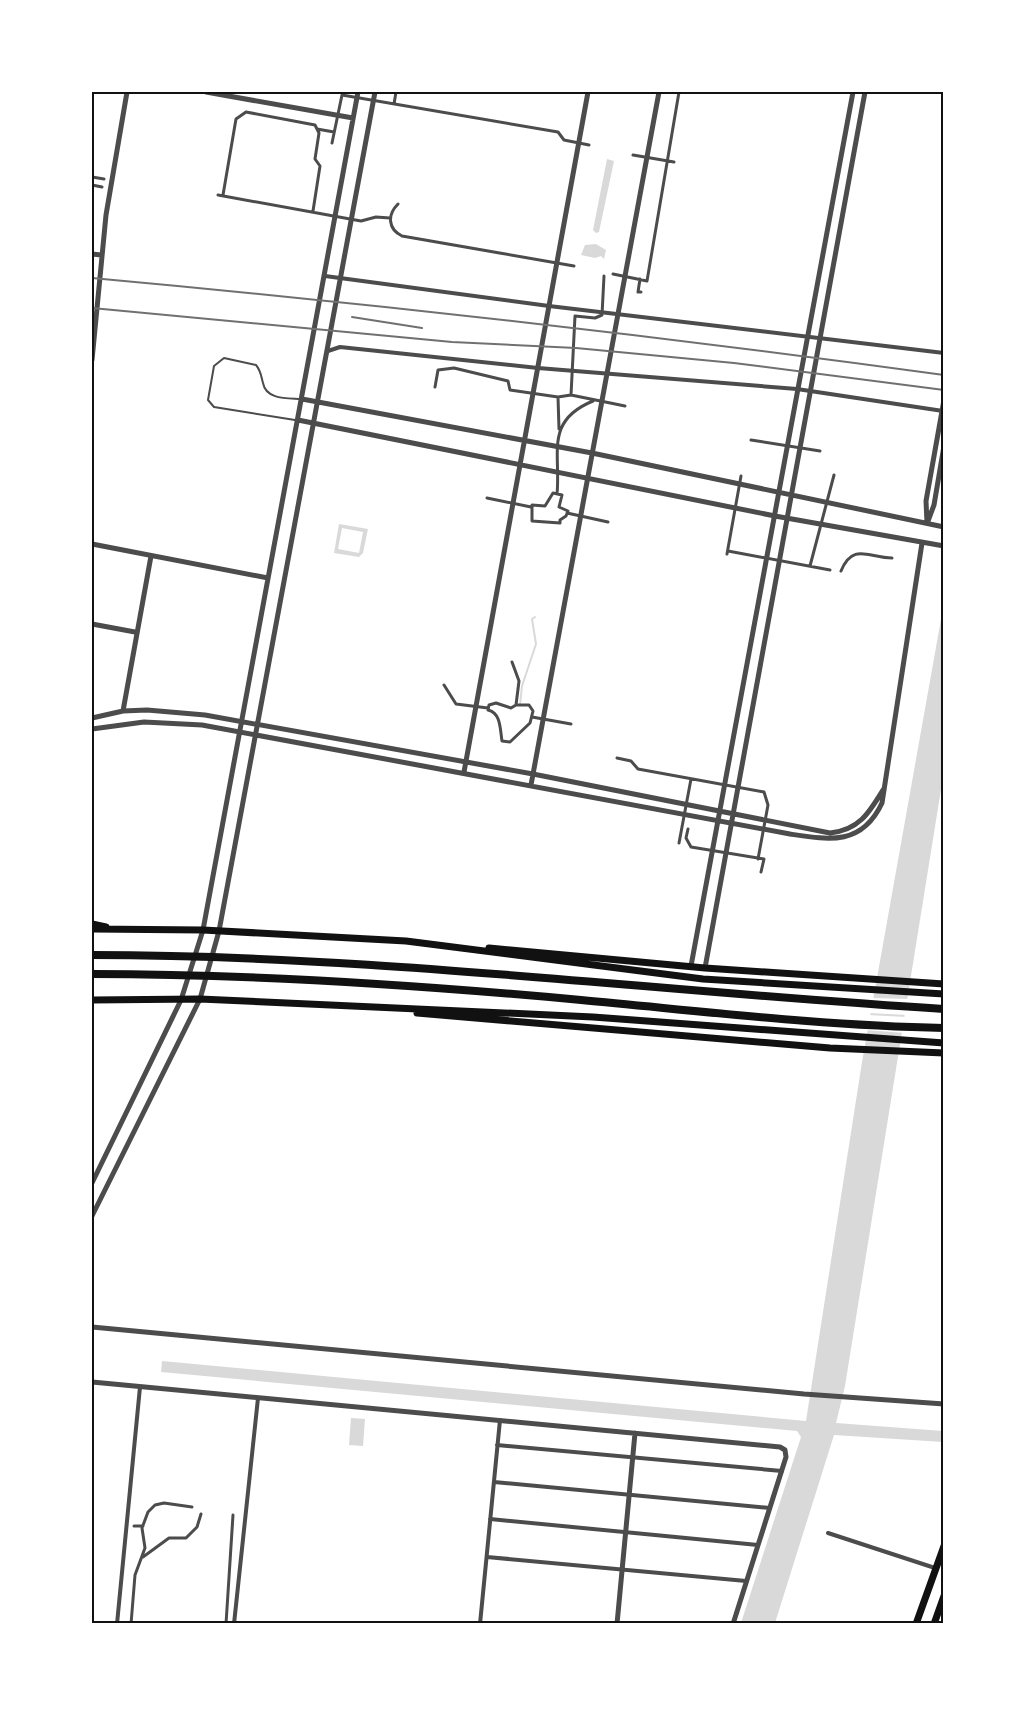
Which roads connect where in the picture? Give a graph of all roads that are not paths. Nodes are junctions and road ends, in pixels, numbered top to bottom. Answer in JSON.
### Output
{"nodes":[{"id":1,"x":127,"y":92,"type":"edge"},
{"id":2,"x":206,"y":92,"type":"edge"},
{"id":3,"x":358,"y":92,"type":"edge"},
{"id":4,"x":375,"y":92,"type":"edge"},
{"id":5,"x":396,"y":92,"type":"edge"},
{"id":6,"x":588,"y":92,"type":"edge"},
{"id":7,"x":659,"y":92,"type":"edge"},
{"id":8,"x":679,"y":92,"type":"edge"},
{"id":9,"x":853,"y":92,"type":"edge"},
{"id":10,"x":865,"y":92,"type":"edge"},
{"id":11,"x":342,"y":93,"type":"edge"},
{"id":12,"x":232,"y":94,"type":"edge"},
{"id":13,"x":394,"y":105,"type":"junction"},
{"id":14,"x":353,"y":118,"type":"junction"},
{"id":15,"x":317,"y":129,"type":"junction"},
{"id":16,"x":334,"y":132,"type":"junction"},
{"id":17,"x":332,"y":143,"type":"dead end"},
{"id":18,"x":589,"y":145,"type":"dead end"},
{"id":19,"x":633,"y":154,"type":"dead end"},
{"id":20,"x":666,"y":161,"type":"junction"},
{"id":21,"x":674,"y":162,"type":"dead end"},
{"id":22,"x":92,"y":177,"type":"edge"},
{"id":23,"x":104,"y":178,"type":"dead end"},
{"id":24,"x":92,"y":185,"type":"edge"},
{"id":25,"x":102,"y":187,"type":"dead end"},
{"id":26,"x":398,"y":204,"type":"dead end"},
{"id":27,"x":313,"y":212,"type":"junction"},
{"id":28,"x":390,"y":218,"type":"junction"},
{"id":29,"x":92,"y":254,"type":"edge"},
{"id":30,"x":101,"y":255,"type":"junction"},
{"id":31,"x":574,"y":266,"type":"dead end"},
{"id":32,"x":613,"y":274,"type":"dead end"},
{"id":33,"x":325,"y":276,"type":"junction"},
{"id":34,"x":604,"y":276,"type":"dead end"},
{"id":35,"x":339,"y":278,"type":"junction"},
{"id":36,"x":640,"y":279,"type":"junction"},
{"id":37,"x":641,"y":292,"type":"dead end"},
{"id":38,"x":549,"y":306,"type":"junction"},
{"id":39,"x":618,"y":313,"type":"junction"},
{"id":40,"x":807,"y":336,"type":"junction"},
{"id":41,"x":819,"y":337,"type":"junction"},
{"id":42,"x":324,"y":353,"type":"junction"},
{"id":43,"x":944,"y":353,"type":"edge"},
{"id":44,"x":92,"y":360,"type":"edge"},
{"id":45,"x":538,"y":368,"type":"junction"},
{"id":46,"x":607,"y":372,"type":"junction"},
{"id":47,"x":435,"y":387,"type":"dead end"},
{"id":48,"x":798,"y":389,"type":"junction"},
{"id":49,"x":809,"y":390,"type":"junction"},
{"id":50,"x":571,"y":395,"type":"junction"},
{"id":51,"x":558,"y":397,"type":"junction"},
{"id":52,"x":302,"y":399,"type":"junction"},
{"id":53,"x":944,"y":400,"type":"edge"},
{"id":54,"x":317,"y":401,"type":"junction"},
{"id":55,"x":593,"y":401,"type":"junction"},
{"id":56,"x":625,"y":406,"type":"dead end"},
{"id":57,"x":943,"y":411,"type":"edge"},
{"id":58,"x":298,"y":420,"type":"junction"},
{"id":59,"x":313,"y":423,"type":"junction"},
{"id":60,"x":559,"y":431,"type":"junction"},
{"id":61,"x":525,"y":439,"type":"junction"},
{"id":62,"x":751,"y":440,"type":"dead end"},
{"id":63,"x":944,"y":447,"type":"edge"},
{"id":64,"x":820,"y":451,"type":"dead end"},
{"id":65,"x":592,"y":453,"type":"junction"},
{"id":66,"x":520,"y":465,"type":"junction"},
{"id":67,"x":834,"y":475,"type":"dead end"},
{"id":68,"x":741,"y":476,"type":"dead end"},
{"id":69,"x":588,"y":478,"type":"junction"},
{"id":70,"x":780,"y":490,"type":"junction"},
{"id":71,"x":791,"y":493,"type":"junction"},
{"id":72,"x":557,"y":494,"type":"junction"},
{"id":73,"x":487,"y":498,"type":"dead end"},
{"id":74,"x":531,"y":507,"type":"junction"},
{"id":75,"x":567,"y":513,"type":"junction"},
{"id":76,"x":776,"y":516,"type":"junction"},
{"id":77,"x":787,"y":518,"type":"junction"},
{"id":78,"x":608,"y":522,"type":"dead end"},
{"id":79,"x":927,"y":523,"type":"junction"},
{"id":80,"x":942,"y":526,"type":"edge"},
{"id":81,"x":922,"y":543,"type":"junction"},
{"id":82,"x":92,"y":544,"type":"edge"},
{"id":83,"x":941,"y":545,"type":"edge"},
{"id":84,"x":151,"y":556,"type":"junction"},
{"id":85,"x":892,"y":558,"type":"dead end"},
{"id":86,"x":810,"y":566,"type":"junction"},
{"id":87,"x":830,"y":570,"type":"dead end"},
{"id":88,"x":841,"y":571,"type":"dead end"},
{"id":89,"x":268,"y":578,"type":"junction"},
{"id":90,"x":92,"y":624,"type":"edge"},
{"id":91,"x":135,"y":632,"type":"junction"},
{"id":92,"x":512,"y":662,"type":"dead end"},
{"id":93,"x":444,"y":685,"type":"dead end"},
{"id":94,"x":516,"y":705,"type":"junction"},
{"id":95,"x":488,"y":708,"type":"junction"},
{"id":96,"x":123,"y":711,"type":"junction"},
{"id":97,"x":532,"y":717,"type":"junction"},
{"id":98,"x":92,"y":718,"type":"edge"},
{"id":99,"x":242,"y":722,"type":"junction"},
{"id":100,"x":571,"y":724,"type":"dead end"},
{"id":101,"x":257,"y":725,"type":"junction"},
{"id":102,"x":92,"y":729,"type":"edge"},
{"id":103,"x":241,"y":732,"type":"junction"},
{"id":104,"x":256,"y":735,"type":"junction"},
{"id":105,"x":617,"y":758,"type":"dead end"},
{"id":106,"x":466,"y":761,"type":"junction"},
{"id":107,"x":464,"y":772,"type":"junction"},
{"id":108,"x":533,"y":774,"type":"junction"},
{"id":109,"x":691,"y":778,"type":"junction"},
{"id":110,"x":531,"y":785,"type":"junction"},
{"id":111,"x":884,"y":788,"type":"junction"},
{"id":112,"x":720,"y":812,"type":"junction"},
{"id":113,"x":731,"y":814,"type":"junction"},
{"id":114,"x":719,"y":821,"type":"junction"},
{"id":115,"x":730,"y":823,"type":"junction"},
{"id":116,"x":688,"y":829,"type":"dead end"},
{"id":117,"x":680,"y":837,"type":"junction"},
{"id":118,"x":686,"y":838,"type":"junction"},
{"id":119,"x":679,"y":843,"type":"dead end"},
{"id":120,"x":758,"y":859,"type":"junction"},
{"id":121,"x":761,"y":872,"type":"dead end"},
{"id":122,"x":92,"y":924,"type":"edge"},
{"id":123,"x":92,"y":929,"type":"edge"},
{"id":124,"x":112,"y":930,"type":"junction"},
{"id":125,"x":203,"y":930,"type":"junction"},
{"id":126,"x":219,"y":931,"type":"junction"},
{"id":127,"x":470,"y":948,"type":"junction"},
{"id":128,"x":92,"y":955,"type":"edge"},
{"id":129,"x":692,"y":966,"type":"junction"},
{"id":130,"x":705,"y":968,"type":"junction"},
{"id":131,"x":92,"y":974,"type":"edge"},
{"id":132,"x":944,"y":984,"type":"edge"},
{"id":133,"x":944,"y":994,"type":"edge"},
{"id":134,"x":92,"y":999,"type":"edge"},
{"id":135,"x":200,"y":999,"type":"junction"},
{"id":136,"x":182,"y":1000,"type":"junction"},
{"id":137,"x":320,"y":1005,"type":"junction"},
{"id":138,"x":944,"y":1009,"type":"edge"},
{"id":139,"x":944,"y":1028,"type":"edge"},
{"id":140,"x":944,"y":1043,"type":"edge"},
{"id":141,"x":944,"y":1053,"type":"edge"},
{"id":142,"x":92,"y":1183,"type":"edge"},
{"id":143,"x":92,"y":1216,"type":"edge"},
{"id":144,"x":92,"y":1327,"type":"edge"},
{"id":145,"x":92,"y":1382,"type":"edge"},
{"id":146,"x":140,"y":1387,"type":"junction"},
{"id":147,"x":258,"y":1398,"type":"junction"},
{"id":148,"x":944,"y":1404,"type":"edge"},
{"id":149,"x":500,"y":1420,"type":"junction"},
{"id":150,"x":635,"y":1433,"type":"junction"},
{"id":151,"x":497,"y":1445,"type":"junction"},
{"id":152,"x":632,"y":1457,"type":"junction"},
{"id":153,"x":782,"y":1471,"type":"junction"},
{"id":154,"x":494,"y":1482,"type":"junction"},
{"id":155,"x":629,"y":1494,"type":"junction"},
{"id":156,"x":192,"y":1508,"type":"dead end"},
{"id":157,"x":770,"y":1508,"type":"junction"},
{"id":158,"x":201,"y":1514,"type":"dead end"},
{"id":159,"x":233,"y":1515,"type":"dead end"},
{"id":160,"x":490,"y":1519,"type":"junction"},
{"id":161,"x":134,"y":1526,"type":"dead end"},
{"id":162,"x":143,"y":1526,"type":"junction"},
{"id":163,"x":626,"y":1532,"type":"junction"},
{"id":164,"x":828,"y":1533,"type":"dead end"},
{"id":165,"x":146,"y":1545,"type":"junction"},
{"id":166,"x":758,"y":1545,"type":"junction"},
{"id":167,"x":944,"y":1546,"type":"edge"},
{"id":168,"x":153,"y":1549,"type":"junction"},
{"id":169,"x":487,"y":1557,"type":"junction"},
{"id":170,"x":141,"y":1559,"type":"junction"},
{"id":171,"x":935,"y":1568,"type":"junction"},
{"id":172,"x":622,"y":1570,"type":"junction"},
{"id":173,"x":746,"y":1581,"type":"junction"},
{"id":174,"x":944,"y":1596,"type":"edge"},
{"id":175,"x":117,"y":1623,"type":"edge"},
{"id":176,"x":130,"y":1623,"type":"edge"},
{"id":177,"x":226,"y":1623,"type":"edge"},
{"id":178,"x":234,"y":1623,"type":"edge"},
{"id":179,"x":480,"y":1623,"type":"edge"},
{"id":180,"x":617,"y":1623,"type":"edge"},
{"id":181,"x":733,"y":1623,"type":"edge"},
{"id":182,"x":916,"y":1623,"type":"edge"},
{"id":183,"x":934,"y":1623,"type":"edge"}],
"edges":[{"from":1,"to":30,"type":"street"},
{"from":2,"to":12,"type":"street"},
{"from":3,"to":14,"type":"street"},
{"from":4,"to":35,"type":"street"},
{"from":5,"to":13,"type":"street"},
{"from":6,"to":38,"type":"street"},
{"from":7,"to":39,"type":"street"},
{"from":8,"to":20,"type":"street"},
{"from":9,"to":40,"type":"street"},
{"from":10,"to":41,"type":"street"},
{"from":11,"to":13,"type":"street"},
{"from":11,"to":16,"type":"street"},
{"from":12,"to":14,"type":"street"},
{"from":13,"to":18,"type":"street"},
{"from":14,"to":33,"type":"street"},
{"from":15,"to":16,"type":"street"},
{"from":15,"to":27,"type":"street"},
{"from":15,"to":27,"type":"street"},
{"from":16,"to":17,"type":"street"},
{"from":19,"to":20,"type":"street"},
{"from":20,"to":21,"type":"street"},
{"from":20,"to":36,"type":"street"},
{"from":22,"to":23,"type":"street"},
{"from":24,"to":25,"type":"street"},
{"from":26,"to":28,"type":"street"},
{"from":27,"to":28,"type":"street"},
{"from":28,"to":31,"type":"street"},
{"from":29,"to":30,"type":"street"},
{"from":30,"to":44,"type":"street"},
{"from":32,"to":36,"type":"street"},
{"from":33,"to":35,"type":"street"},
{"from":33,"to":52,"type":"street"},
{"from":34,"to":50,"type":"street"},
{"from":35,"to":38,"type":"street"},
{"from":35,"to":42,"type":"street"},
{"from":36,"to":37,"type":"street"},
{"from":38,"to":39,"type":"street"},
{"from":38,"to":45,"type":"street"},
{"from":39,"to":40,"type":"street"},
{"from":39,"to":46,"type":"street"},
{"from":40,"to":41,"type":"street"},
{"from":40,"to":48,"type":"street"},
{"from":41,"to":43,"type":"street"},
{"from":41,"to":49,"type":"street"},
{"from":42,"to":45,"type":"street"},
{"from":42,"to":54,"type":"street"},
{"from":45,"to":46,"type":"street"},
{"from":45,"to":61,"type":"street"},
{"from":46,"to":48,"type":"street"},
{"from":46,"to":65,"type":"street"},
{"from":47,"to":51,"type":"street"},
{"from":48,"to":49,"type":"street"},
{"from":48,"to":70,"type":"street"},
{"from":49,"to":57,"type":"street"},
{"from":49,"to":71,"type":"street"},
{"from":50,"to":51,"type":"street"},
{"from":50,"to":55,"type":"street"},
{"from":51,"to":60,"type":"street"},
{"from":52,"to":54,"type":"street"},
{"from":52,"to":58,"type":"street"},
{"from":52,"to":58,"type":"lane"},
{"from":53,"to":57,"type":"street"},
{"from":54,"to":59,"type":"street"},
{"from":54,"to":61,"type":"street"},
{"from":55,"to":56,"type":"street"},
{"from":55,"to":60,"type":"street"},
{"from":57,"to":79,"type":"street"},
{"from":58,"to":59,"type":"street"},
{"from":58,"to":89,"type":"street"},
{"from":59,"to":66,"type":"street"},
{"from":59,"to":101,"type":"street"},
{"from":60,"to":72,"type":"street"},
{"from":61,"to":65,"type":"street"},
{"from":61,"to":66,"type":"street"},
{"from":62,"to":64,"type":"street"},
{"from":63,"to":79,"type":"street"},
{"from":65,"to":69,"type":"street"},
{"from":65,"to":70,"type":"street"},
{"from":66,"to":69,"type":"street"},
{"from":66,"to":106,"type":"street"},
{"from":67,"to":86,"type":"street"},
{"from":68,"to":86,"type":"street"},
{"from":69,"to":76,"type":"street"},
{"from":69,"to":108,"type":"street"},
{"from":70,"to":71,"type":"street"},
{"from":70,"to":76,"type":"street"},
{"from":71,"to":77,"type":"street"},
{"from":71,"to":79,"type":"street"},
{"from":72,"to":74,"type":"street"},
{"from":72,"to":75,"type":"street"},
{"from":73,"to":74,"type":"street"},
{"from":74,"to":75,"type":"street"},
{"from":75,"to":78,"type":"street"},
{"from":76,"to":77,"type":"street"},
{"from":76,"to":112,"type":"street"},
{"from":77,"to":81,"type":"street"},
{"from":77,"to":113,"type":"street"},
{"from":79,"to":80,"type":"street"},
{"from":81,"to":83,"type":"street"},
{"from":81,"to":111,"type":"street"},
{"from":82,"to":84,"type":"street"},
{"from":84,"to":89,"type":"street"},
{"from":84,"to":91,"type":"street"},
{"from":85,"to":88,"type":"street"},
{"from":86,"to":87,"type":"street"},
{"from":89,"to":99,"type":"street"},
{"from":90,"to":91,"type":"street"},
{"from":91,"to":96,"type":"street"},
{"from":92,"to":94,"type":"street"},
{"from":93,"to":95,"type":"street"},
{"from":94,"to":95,"type":"street"},
{"from":94,"to":97,"type":"street"},
{"from":95,"to":97,"type":"street"},
{"from":96,"to":98,"type":"street"},
{"from":96,"to":99,"type":"street"},
{"from":97,"to":100,"type":"street"},
{"from":99,"to":101,"type":"street"},
{"from":99,"to":103,"type":"street"},
{"from":101,"to":104,"type":"street"},
{"from":101,"to":106,"type":"street"},
{"from":102,"to":103,"type":"street"},
{"from":103,"to":104,"type":"street"},
{"from":103,"to":125,"type":"street"},
{"from":104,"to":107,"type":"street"},
{"from":104,"to":126,"type":"street"},
{"from":105,"to":109,"type":"street"},
{"from":106,"to":107,"type":"street"},
{"from":106,"to":108,"type":"street"},
{"from":107,"to":110,"type":"street"},
{"from":108,"to":110,"type":"street"},
{"from":108,"to":112,"type":"street"},
{"from":109,"to":117,"type":"street"},
{"from":109,"to":120,"type":"street"},
{"from":110,"to":114,"type":"street"},
{"from":111,"to":113,"type":"street"},
{"from":111,"to":115,"type":"street"},
{"from":112,"to":113,"type":"street"},
{"from":112,"to":114,"type":"street"},
{"from":113,"to":115,"type":"street"},
{"from":114,"to":115,"type":"street"},
{"from":114,"to":129,"type":"street"},
{"from":115,"to":130,"type":"street"},
{"from":116,"to":118,"type":"street"},
{"from":117,"to":118,"type":"street"},
{"from":117,"to":119,"type":"street"},
{"from":118,"to":120,"type":"street"},
{"from":120,"to":121,"type":"street"},
{"from":122,"to":124,"type":"main road"},
{"from":123,"to":124,"type":"main road"},
{"from":124,"to":125,"type":"main road"},
{"from":125,"to":126,"type":"main road"},
{"from":125,"to":136,"type":"street"},
{"from":126,"to":127,"type":"main road"},
{"from":126,"to":135,"type":"street"},
{"from":127,"to":129,"type":"main road"},
{"from":127,"to":133,"type":"main road"},
{"from":128,"to":138,"type":"highway"},
{"from":129,"to":130,"type":"main road"},
{"from":130,"to":132,"type":"main road"},
{"from":131,"to":139,"type":"highway"},
{"from":134,"to":136,"type":"main road"},
{"from":135,"to":136,"type":"main road"},
{"from":135,"to":137,"type":"main road"},
{"from":135,"to":143,"type":"street"},
{"from":136,"to":142,"type":"street"},
{"from":137,"to":140,"type":"main road"},
{"from":137,"to":141,"type":"main road"},
{"from":144,"to":148,"type":"street"},
{"from":145,"to":146,"type":"street"},
{"from":146,"to":147,"type":"street"},
{"from":146,"to":175,"type":"street"},
{"from":147,"to":149,"type":"street"},
{"from":147,"to":178,"type":"street"},
{"from":149,"to":150,"type":"street"},
{"from":149,"to":151,"type":"street"},
{"from":150,"to":152,"type":"street"},
{"from":150,"to":153,"type":"street"},
{"from":151,"to":152,"type":"street"},
{"from":151,"to":154,"type":"street"},
{"from":152,"to":153,"type":"street"},
{"from":152,"to":155,"type":"street"},
{"from":153,"to":157,"type":"street"},
{"from":154,"to":155,"type":"street"},
{"from":154,"to":160,"type":"street"},
{"from":155,"to":157,"type":"street"},
{"from":155,"to":163,"type":"street"},
{"from":156,"to":162,"type":"street"},
{"from":157,"to":166,"type":"street"},
{"from":158,"to":168,"type":"street"},
{"from":159,"to":177,"type":"street"},
{"from":160,"to":163,"type":"street"},
{"from":160,"to":169,"type":"street"},
{"from":161,"to":162,"type":"street"},
{"from":162,"to":165,"type":"street"},
{"from":163,"to":166,"type":"street"},
{"from":163,"to":172,"type":"street"},
{"from":164,"to":171,"type":"street"},
{"from":165,"to":168,"type":"street"},
{"from":165,"to":170,"type":"street"},
{"from":166,"to":173,"type":"street"},
{"from":167,"to":171,"type":"main road"},
{"from":168,"to":170,"type":"street"},
{"from":169,"to":172,"type":"street"},
{"from":169,"to":179,"type":"street"},
{"from":170,"to":176,"type":"street"},
{"from":171,"to":182,"type":"main road"},
{"from":172,"to":173,"type":"street"},
{"from":172,"to":180,"type":"street"},
{"from":173,"to":181,"type":"street"},
{"from":174,"to":183,"type":"main road"}]}
